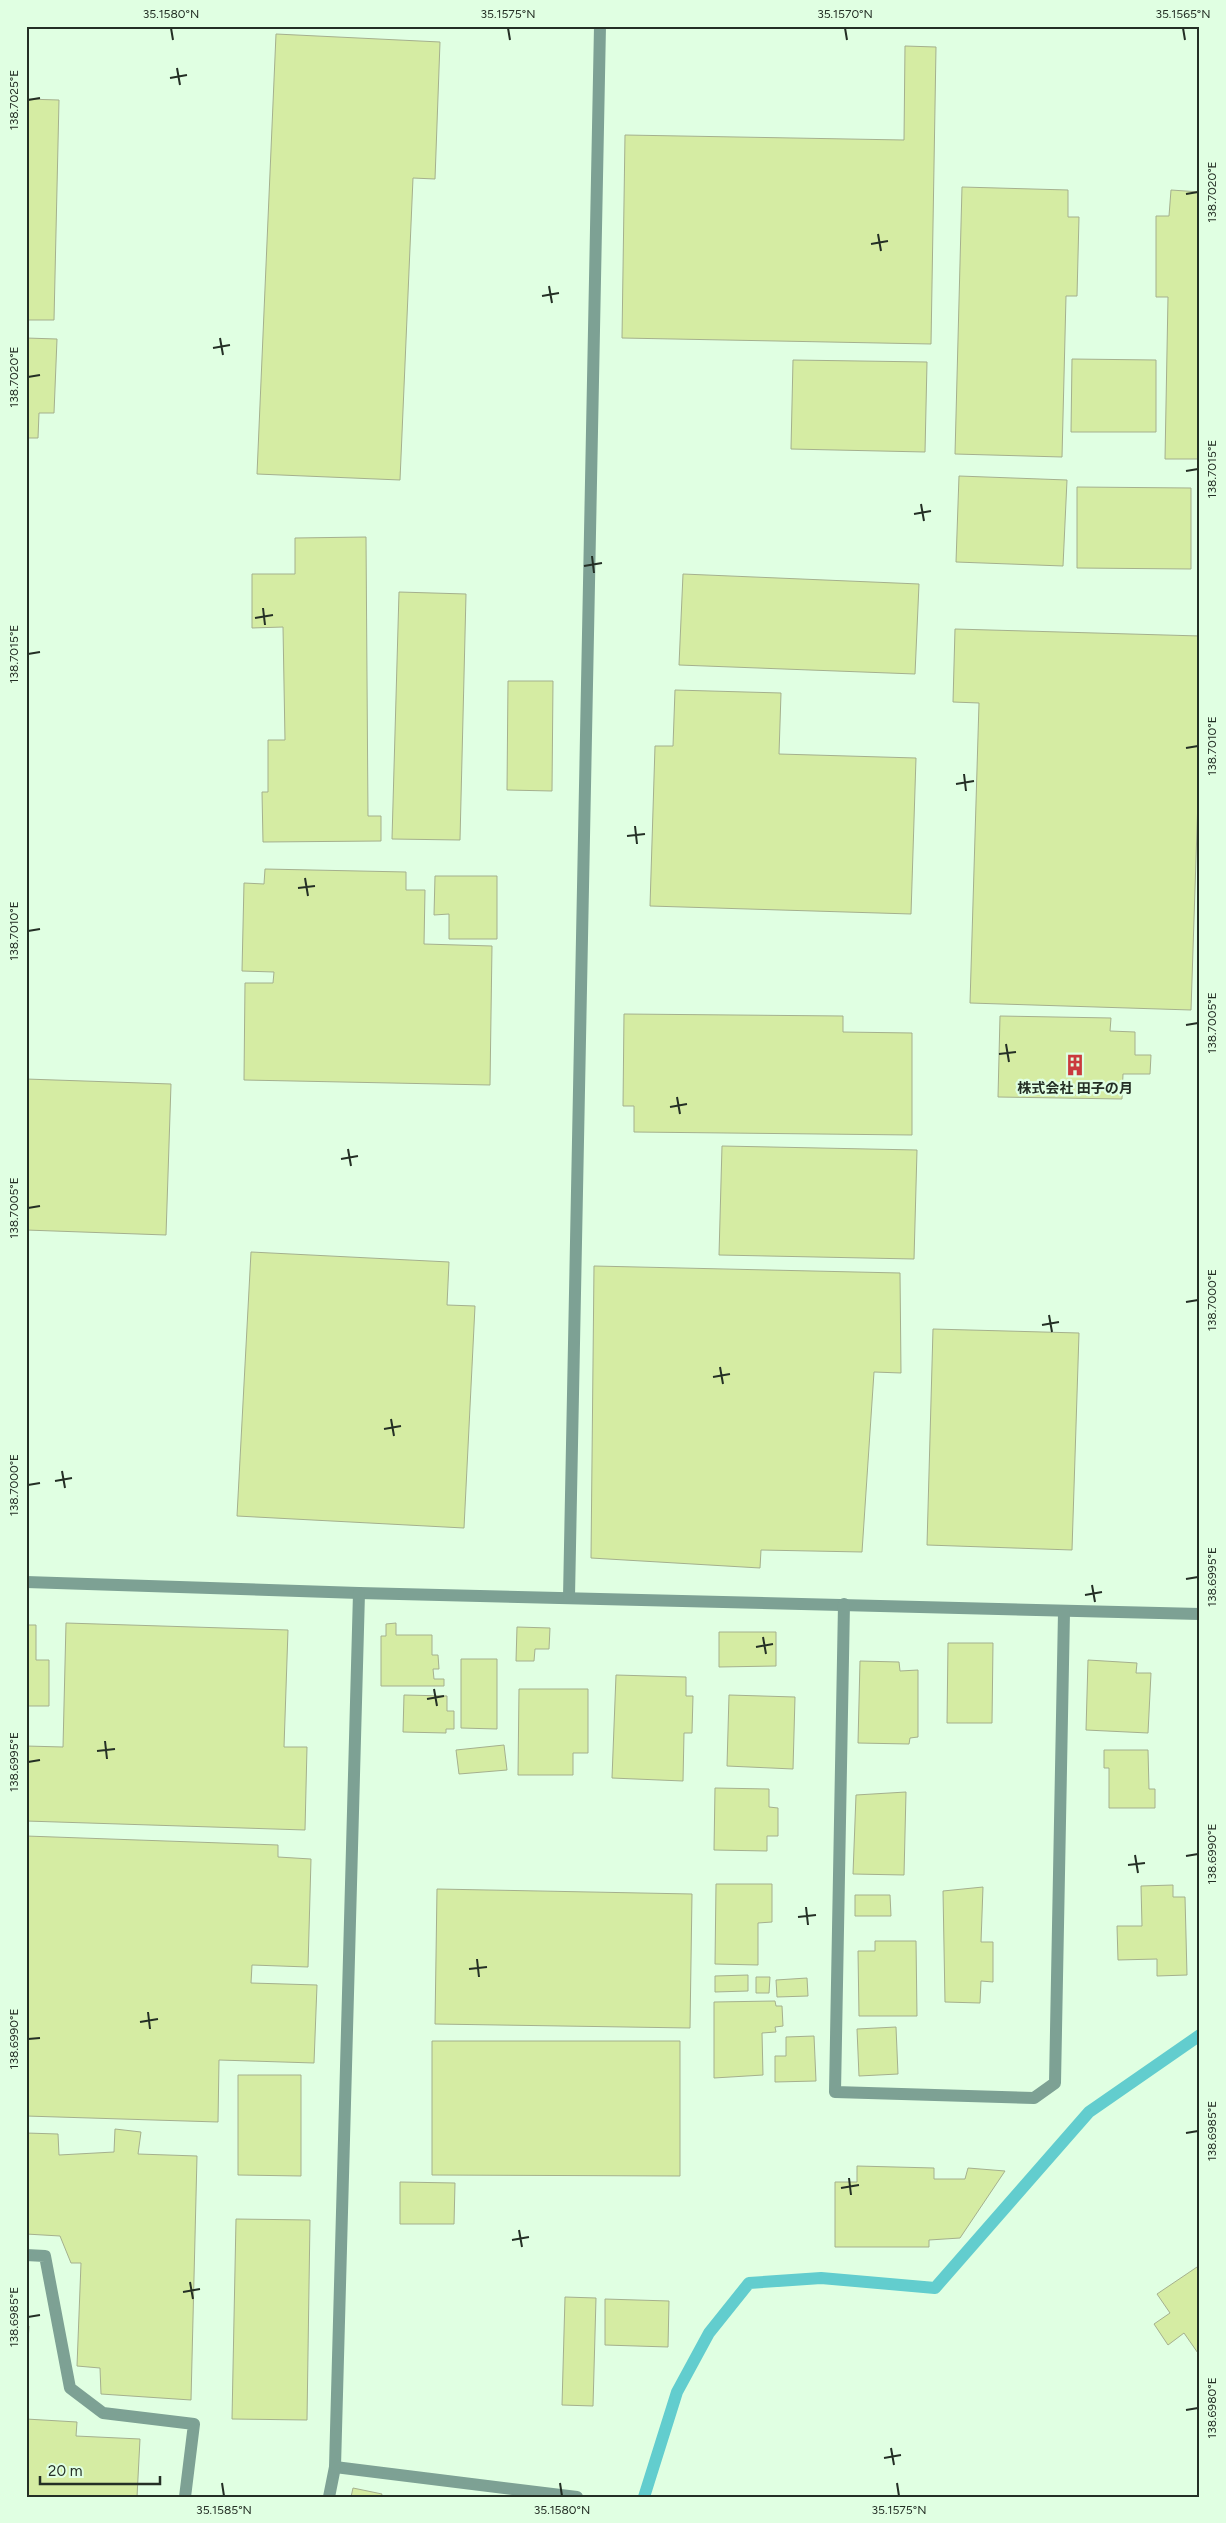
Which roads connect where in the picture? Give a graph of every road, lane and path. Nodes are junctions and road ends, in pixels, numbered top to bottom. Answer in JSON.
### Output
{"nodes":[{"id":1,"x":600,"y":26,"type":"edge"},
{"id":2,"x":26,"y":1582,"type":"edge"},
{"id":3,"x":359,"y":1593,"type":"junction"},
{"id":4,"x":569,"y":1597,"type":"junction"},
{"id":5,"x":844,"y":1604,"type":"junction"},
{"id":6,"x":1064,"y":1612,"type":"junction"},
{"id":7,"x":1200,"y":1614,"type":"edge"},
{"id":8,"x":26,"y":2255,"type":"edge"},
{"id":9,"x":335,"y":2467,"type":"junction"},
{"id":10,"x":185,"y":2497,"type":"edge"},
{"id":11,"x":329,"y":2497,"type":"edge"},
{"id":12,"x":577,"y":2497,"type":"edge"}],
"edges":[{"from":1,"to":4,"type":"street"},
{"from":2,"to":3,"type":"street"},
{"from":3,"to":4,"type":"street"},
{"from":3,"to":9,"type":"street"},
{"from":4,"to":5,"type":"street"},
{"from":5,"to":6,"type":"street"},
{"from":5,"to":6,"type":"street"},
{"from":6,"to":7,"type":"street"},
{"from":8,"to":10,"type":"street"},
{"from":9,"to":11,"type":"street"},
{"from":9,"to":12,"type":"street"}]}
